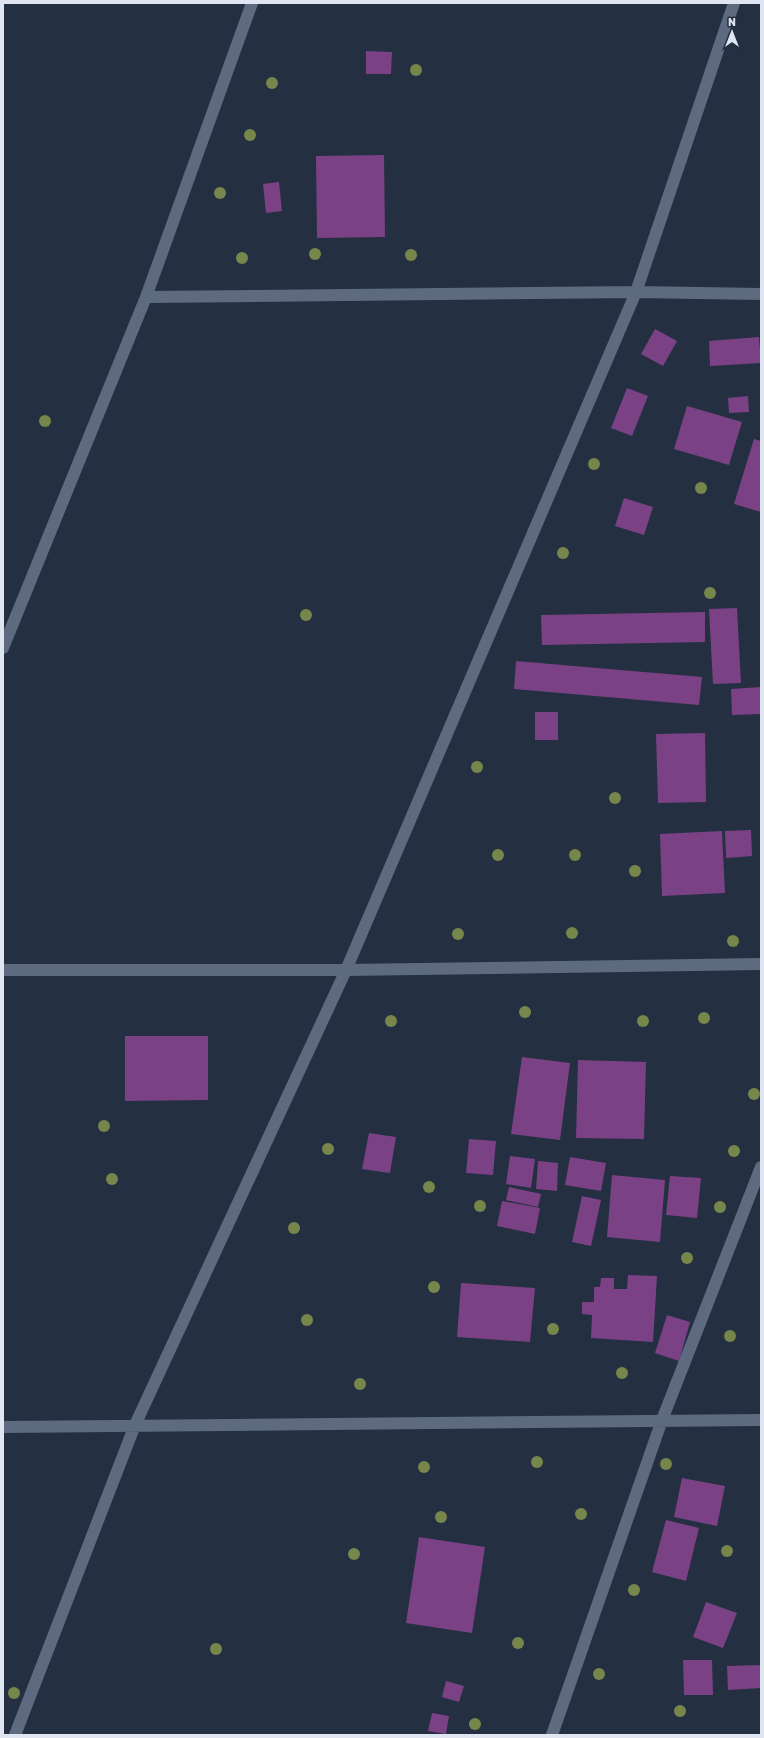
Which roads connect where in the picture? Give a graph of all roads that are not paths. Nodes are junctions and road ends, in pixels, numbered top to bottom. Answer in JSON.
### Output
{"nodes":[{"id":1,"x":252,"y":3,"type":"edge"},
{"id":2,"x":734,"y":3,"type":"edge"},
{"id":3,"x":636,"y":292,"type":"junction"},
{"id":4,"x":761,"y":294,"type":"edge"},
{"id":5,"x":146,"y":297,"type":"junction"},
{"id":6,"x":3,"y":648,"type":"edge"},
{"id":7,"x":761,"y":964,"type":"edge"},
{"id":8,"x":3,"y":970,"type":"edge"},
{"id":9,"x":346,"y":970,"type":"junction"},
{"id":10,"x":761,"y":1168,"type":"edge"},
{"id":11,"x":662,"y":1420,"type":"junction"},
{"id":12,"x":761,"y":1420,"type":"edge"},
{"id":13,"x":135,"y":1425,"type":"junction"},
{"id":14,"x":3,"y":1427,"type":"edge"},
{"id":15,"x":15,"y":1735,"type":"edge"},
{"id":16,"x":552,"y":1735,"type":"edge"}],
"edges":[{"from":1,"to":5,"type":"street"},
{"from":2,"to":3,"type":"street"},
{"from":3,"to":4,"type":"street"},
{"from":3,"to":5,"type":"street"},
{"from":3,"to":9,"type":"street"},
{"from":5,"to":6,"type":"street"},
{"from":7,"to":9,"type":"street"},
{"from":8,"to":9,"type":"street"},
{"from":9,"to":13,"type":"street"},
{"from":10,"to":11,"type":"street"},
{"from":11,"to":12,"type":"street"},
{"from":11,"to":13,"type":"street"},
{"from":11,"to":16,"type":"street"},
{"from":13,"to":14,"type":"street"},
{"from":13,"to":15,"type":"street"}]}
